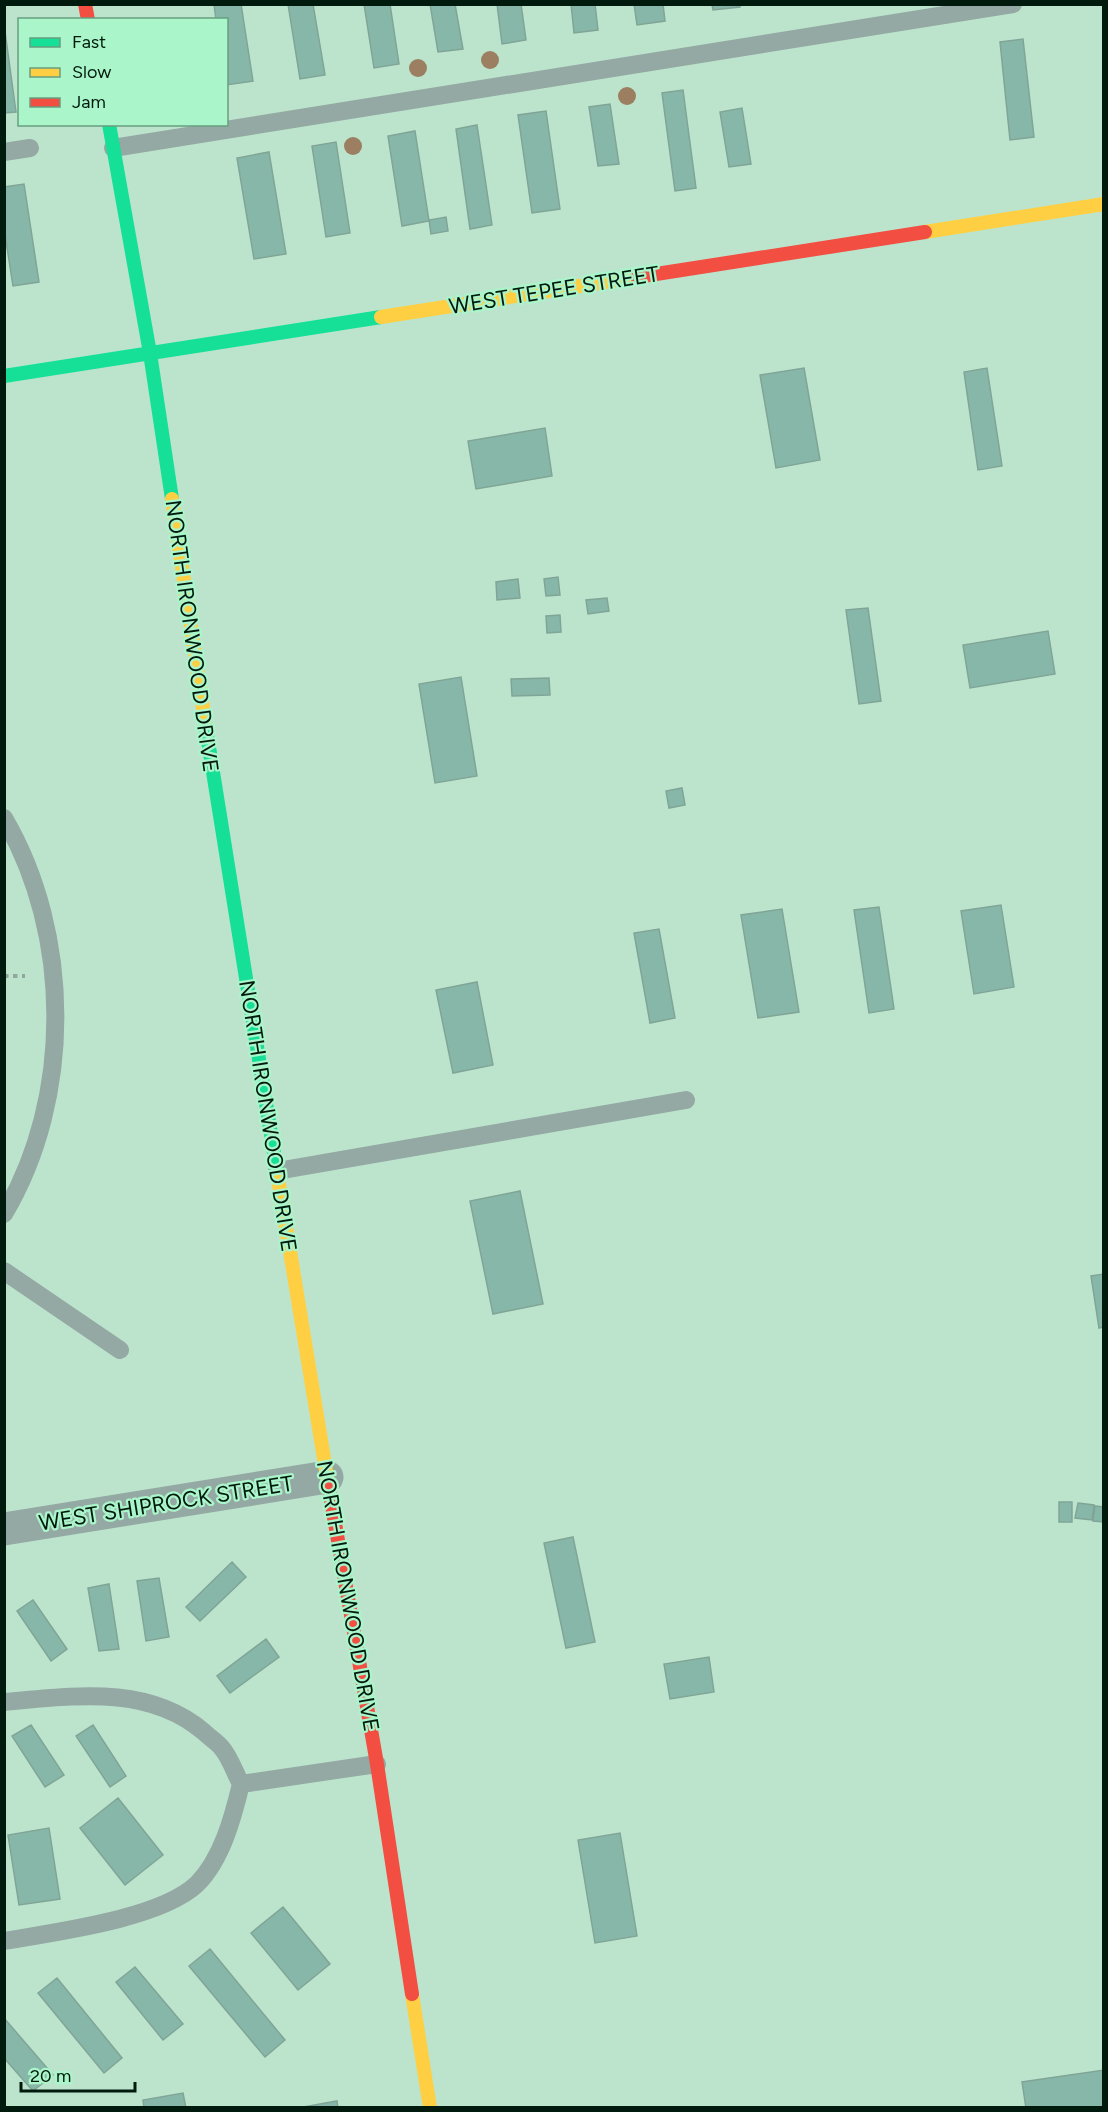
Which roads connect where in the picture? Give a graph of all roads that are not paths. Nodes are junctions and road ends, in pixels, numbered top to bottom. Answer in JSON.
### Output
{"nodes":[{"id":1,"x":1013,"y":4,"type":"edge"},
{"id":2,"x":109,"y":126,"type":"edge"},
{"id":3,"x":30,"y":148,"type":"dead end"},
{"id":4,"x":113,"y":148,"type":"junction"},
{"id":5,"x":4,"y":152,"type":"edge"},
{"id":6,"x":1104,"y":204,"type":"edge"},
{"id":7,"x":150,"y":353,"type":"junction"},
{"id":8,"x":4,"y":376,"type":"edge"},
{"id":9,"x":4,"y":818,"type":"edge"},
{"id":10,"x":686,"y":1100,"type":"dead end"},
{"id":11,"x":277,"y":1171,"type":"junction"},
{"id":12,"x":4,"y":1214,"type":"edge"},
{"id":13,"x":4,"y":1271,"type":"edge"},
{"id":14,"x":120,"y":1350,"type":"dead end"},
{"id":15,"x":327,"y":1477,"type":"junction"},
{"id":16,"x":4,"y":1529,"type":"edge"},
{"id":17,"x":4,"y":1702,"type":"edge"},
{"id":18,"x":377,"y":1764,"type":"junction"},
{"id":19,"x":241,"y":1784,"type":"junction"},
{"id":20,"x":4,"y":1941,"type":"edge"},
{"id":21,"x":430,"y":2108,"type":"edge"}],
"edges":[{"from":1,"to":4,"type":"lane"},
{"from":2,"to":4,"type":"street","name":"NORTH IRONWOOD DRIVE"},
{"from":3,"to":5,"type":"lane"},
{"from":4,"to":7,"type":"street","name":"NORTH IRONWOOD DRIVE"},
{"from":6,"to":7,"type":"street","name":"WEST TEPEE STREET"},
{"from":7,"to":8,"type":"street","name":"WEST TEPEE STREET"},
{"from":7,"to":11,"type":"street","name":"NORTH IRONWOOD DRIVE"},
{"from":9,"to":12,"type":"lane"},
{"from":10,"to":11,"type":"lane"},
{"from":11,"to":15,"type":"street","name":"NORTH IRONWOOD DRIVE"},
{"from":13,"to":14,"type":"lane"},
{"from":15,"to":16,"type":"street","name":"WEST SHIPROCK STREET"},
{"from":15,"to":18,"type":"street","name":"NORTH IRONWOOD DRIVE"},
{"from":17,"to":19,"type":"lane"},
{"from":18,"to":19,"type":"lane"},
{"from":18,"to":21,"type":"street","name":"NORTH IRONWOOD DRIVE"},
{"from":19,"to":20,"type":"lane"}]}
